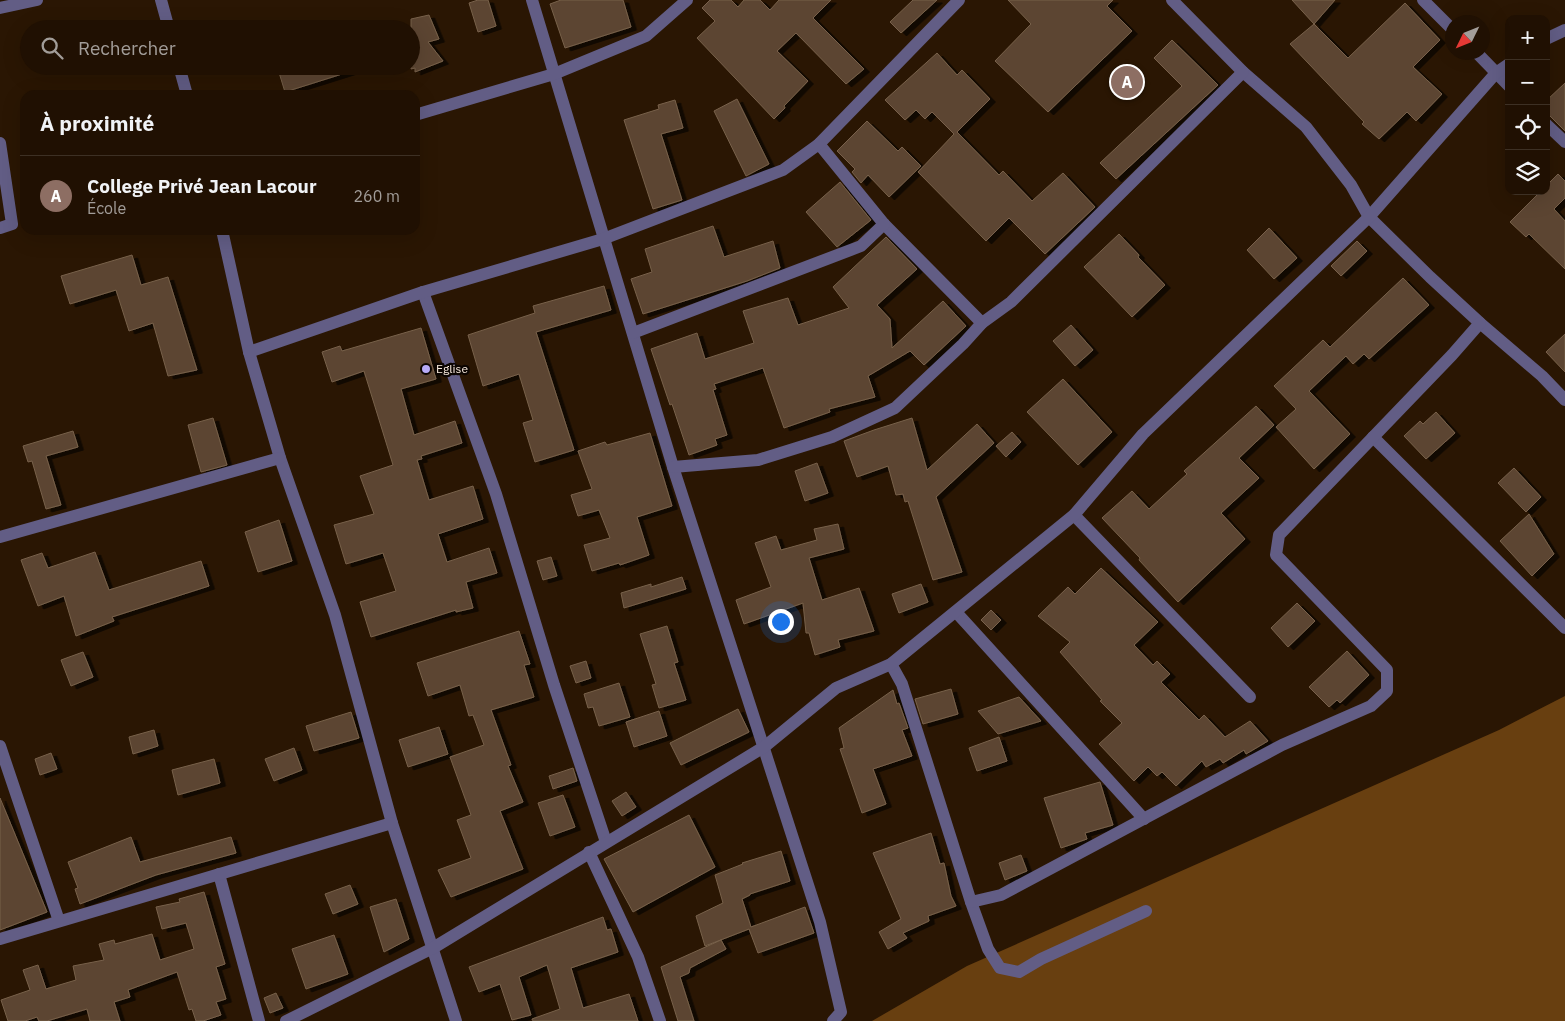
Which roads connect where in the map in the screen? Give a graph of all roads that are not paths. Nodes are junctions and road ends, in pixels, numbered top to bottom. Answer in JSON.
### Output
{"nodes":[{"id":1,"x":37,"y":0,"type":"edge"},
{"id":2,"x":161,"y":0,"type":"edge"},
{"id":3,"x":532,"y":0,"type":"edge"},
{"id":4,"x":687,"y":0,"type":"edge"},
{"id":5,"x":960,"y":0,"type":"edge"},
{"id":6,"x":1172,"y":0,"type":"edge"},
{"id":7,"x":1423,"y":0,"type":"edge"},
{"id":8,"x":0,"y":8,"type":"edge"},
{"id":9,"x":167,"y":20,"type":"edge"},
{"id":10,"x":1445,"y":22,"type":"edge"},
{"id":11,"x":1565,"y":30,"type":"edge"},
{"id":12,"x":1550,"y":37,"type":"edge"},
{"id":13,"x":1484,"y":60,"type":"edge"},
{"id":14,"x":1505,"y":67,"type":"edge"},
{"id":15,"x":1243,"y":72,"type":"junction"},
{"id":16,"x":1496,"y":73,"type":"junction"},
{"id":17,"x":554,"y":74,"type":"junction"},
{"id":18,"x":181,"y":75,"type":"edge"},
{"id":19,"x":1505,"y":82,"type":"edge"},
{"id":20,"x":186,"y":90,"type":"edge"},
{"id":21,"x":420,"y":113,"type":"edge"},
{"id":22,"x":1550,"y":128,"type":"edge"},
{"id":23,"x":1565,"y":142,"type":"edge"},
{"id":24,"x":0,"y":143,"type":"edge"},
{"id":25,"x":819,"y":144,"type":"junction"},
{"id":26,"x":1370,"y":217,"type":"junction"},
{"id":27,"x":884,"y":224,"type":"junction"},
{"id":28,"x":0,"y":228,"type":"edge"},
{"id":29,"x":223,"y":235,"type":"edge"},
{"id":30,"x":603,"y":240,"type":"junction"},
{"id":31,"x":423,"y":292,"type":"junction"},
{"id":32,"x":982,"y":323,"type":"junction"},
{"id":33,"x":1480,"y":323,"type":"junction"},
{"id":34,"x":633,"y":333,"type":"junction"},
{"id":35,"x":249,"y":352,"type":"junction"},
{"id":36,"x":1565,"y":400,"type":"edge"},
{"id":37,"x":1373,"y":437,"type":"junction"},
{"id":38,"x":280,"y":458,"type":"junction"},
{"id":39,"x":673,"y":467,"type":"junction"},
{"id":40,"x":1074,"y":515,"type":"junction"},
{"id":41,"x":0,"y":537,"type":"edge"},
{"id":42,"x":956,"y":612,"type":"junction"},
{"id":43,"x":1565,"y":628,"type":"edge"},
{"id":44,"x":891,"y":664,"type":"junction"},
{"id":45,"x":1250,"y":696,"type":"dead end"},
{"id":46,"x":0,"y":746,"type":"edge"},
{"id":47,"x":764,"y":747,"type":"junction"},
{"id":48,"x":1144,"y":819,"type":"junction"},
{"id":49,"x":392,"y":823,"type":"junction"},
{"id":50,"x":606,"y":842,"type":"junction"},
{"id":51,"x":589,"y":852,"type":"junction"},
{"id":52,"x":219,"y":874,"type":"junction"},
{"id":53,"x":971,"y":902,"type":"junction"},
{"id":54,"x":1146,"y":911,"type":"dead end"},
{"id":55,"x":59,"y":921,"type":"junction"},
{"id":56,"x":0,"y":940,"type":"edge"},
{"id":57,"x":433,"y":948,"type":"junction"},
{"id":58,"x":259,"y":1021,"type":"edge"},
{"id":59,"x":286,"y":1021,"type":"edge"},
{"id":60,"x":456,"y":1021,"type":"edge"},
{"id":61,"x":660,"y":1021,"type":"edge"},
{"id":62,"x":833,"y":1021,"type":"edge"}],
"edges":[{"from":1,"to":8,"type":"street"},
{"from":2,"to":9,"type":"street"},
{"from":3,"to":17,"type":"street"},
{"from":4,"to":17,"type":"street"},
{"from":5,"to":25,"type":"street"},
{"from":6,"to":15,"type":"street"},
{"from":7,"to":10,"type":"street"},
{"from":11,"to":12,"type":"street"},
{"from":13,"to":16,"type":"street"},
{"from":14,"to":16,"type":"street"},
{"from":15,"to":26,"type":"street"},
{"from":15,"to":32,"type":"street"},
{"from":16,"to":19,"type":"street"},
{"from":16,"to":26,"type":"street"},
{"from":17,"to":21,"type":"street"},
{"from":17,"to":30,"type":"street"},
{"from":18,"to":20,"type":"street"},
{"from":22,"to":23,"type":"street"},
{"from":24,"to":28,"type":"street"},
{"from":25,"to":27,"type":"street"},
{"from":25,"to":30,"type":"street"},
{"from":26,"to":33,"type":"street"},
{"from":26,"to":40,"type":"street"},
{"from":27,"to":32,"type":"street"},
{"from":27,"to":34,"type":"street"},
{"from":29,"to":35,"type":"street"},
{"from":30,"to":31,"type":"street"},
{"from":30,"to":34,"type":"street"},
{"from":31,"to":35,"type":"street"},
{"from":31,"to":50,"type":"street"},
{"from":32,"to":39,"type":"street"},
{"from":33,"to":36,"type":"street"},
{"from":33,"to":37,"type":"street"},
{"from":34,"to":39,"type":"street"},
{"from":35,"to":38,"type":"street"},
{"from":37,"to":43,"type":"street"},
{"from":37,"to":48,"type":"street"},
{"from":38,"to":41,"type":"street"},
{"from":38,"to":49,"type":"street"},
{"from":39,"to":47,"type":"street"},
{"from":40,"to":42,"type":"street"},
{"from":40,"to":45,"type":"street"},
{"from":42,"to":44,"type":"street"},
{"from":42,"to":48,"type":"street"},
{"from":44,"to":47,"type":"street"},
{"from":44,"to":53,"type":"street"},
{"from":46,"to":55,"type":"street"},
{"from":47,"to":50,"type":"street"},
{"from":47,"to":62,"type":"street"},
{"from":48,"to":53,"type":"street"},
{"from":49,"to":52,"type":"street"},
{"from":49,"to":57,"type":"street"},
{"from":50,"to":51,"type":"street"},
{"from":51,"to":57,"type":"street"},
{"from":51,"to":61,"type":"street"},
{"from":52,"to":55,"type":"street"},
{"from":52,"to":58,"type":"street"},
{"from":53,"to":54,"type":"street"},
{"from":55,"to":56,"type":"street"},
{"from":57,"to":59,"type":"street"},
{"from":57,"to":60,"type":"street"}]}
